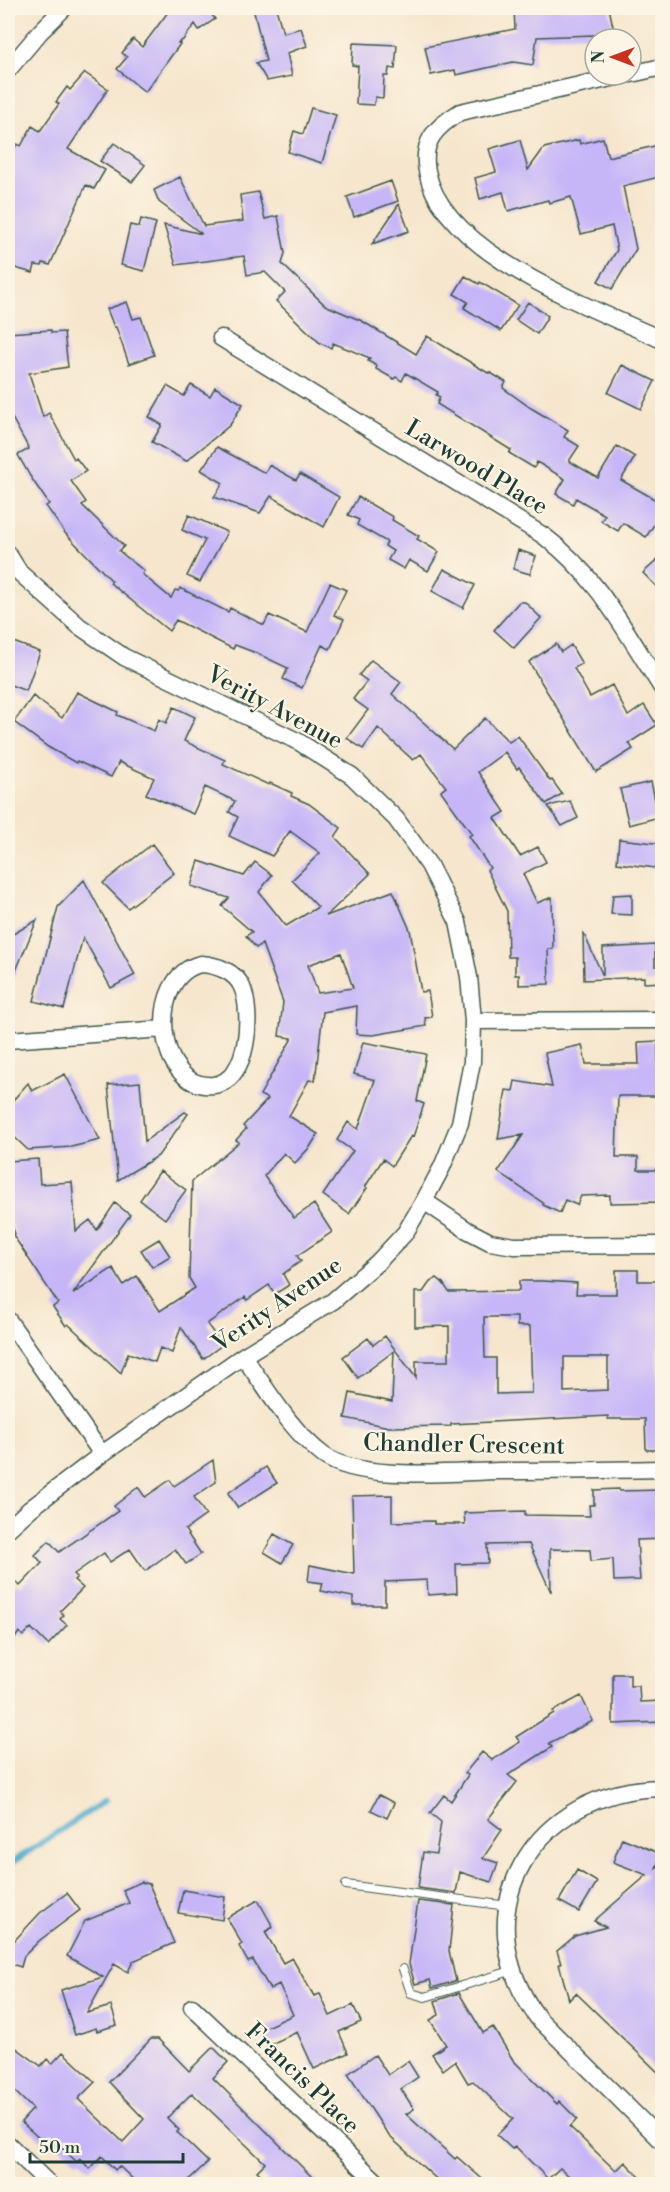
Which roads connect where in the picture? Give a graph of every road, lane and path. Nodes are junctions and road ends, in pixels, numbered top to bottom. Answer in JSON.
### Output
{"nodes":[{"id":1,"x":64,"y":8,"type":"edge"},
{"id":2,"x":663,"y":67,"type":"edge"},
{"id":3,"x":8,"y":70,"type":"edge"},
{"id":4,"x":643,"y":71,"type":"edge"},
{"id":5,"x":583,"y":84,"type":"edge"},
{"id":6,"x":221,"y":338,"type":"dead end"},
{"id":7,"x":663,"y":340,"type":"edge"},
{"id":8,"x":8,"y":554,"type":"edge"},
{"id":9,"x":663,"y":688,"type":"edge"},
{"id":10,"x":663,"y":1020,"type":"edge"},
{"id":11,"x":473,"y":1021,"type":"junction"},
{"id":12,"x":164,"y":1029,"type":"junction"},
{"id":13,"x":8,"y":1040,"type":"edge"},
{"id":14,"x":424,"y":1201,"type":"junction"},
{"id":15,"x":663,"y":1245,"type":"edge"},
{"id":16,"x":8,"y":1320,"type":"edge"},
{"id":17,"x":243,"y":1356,"type":"junction"},
{"id":18,"x":102,"y":1454,"type":"junction"},
{"id":19,"x":663,"y":1469,"type":"edge"},
{"id":20,"x":8,"y":1529,"type":"edge"},
{"id":21,"x":663,"y":1788,"type":"edge"},
{"id":22,"x":346,"y":1885,"type":"dead end"},
{"id":23,"x":508,"y":1906,"type":"junction"},
{"id":24,"x":403,"y":1969,"type":"dead end"},
{"id":25,"x":512,"y":1971,"type":"junction"},
{"id":26,"x":192,"y":2007,"type":"dead end"},
{"id":27,"x":663,"y":2141,"type":"edge"},
{"id":28,"x":8,"y":2144,"type":"edge"},
{"id":29,"x":49,"y":2184,"type":"edge"},
{"id":30,"x":379,"y":2184,"type":"edge"}],
"edges":[{"from":1,"to":3,"type":"street"},
{"from":2,"to":4,"type":"street"},
{"from":5,"to":7,"type":"street"},
{"from":6,"to":9,"type":"street","name":"Larwood Place"},
{"from":8,"to":11,"type":"street","name":"Verity Avenue"},
{"from":10,"to":11,"type":"street"},
{"from":11,"to":14,"type":"street","name":"Verity Avenue"},
{"from":12,"to":12,"type":"street"},
{"from":12,"to":13,"type":"street"},
{"from":14,"to":15,"type":"street"},
{"from":14,"to":17,"type":"street","name":"Verity Avenue"},
{"from":16,"to":18,"type":"street"},
{"from":17,"to":18,"type":"street","name":"Verity Avenue"},
{"from":17,"to":19,"type":"street","name":"Chandler Crescent"},
{"from":18,"to":20,"type":"street","name":"Verity Avenue"},
{"from":21,"to":23,"type":"street"},
{"from":22,"to":23,"type":"lane"},
{"from":23,"to":25,"type":"street"},
{"from":24,"to":25,"type":"lane"},
{"from":25,"to":27,"type":"street"},
{"from":26,"to":30,"type":"street","name":"Francis Place"},
{"from":28,"to":29,"type":"street"}]}
